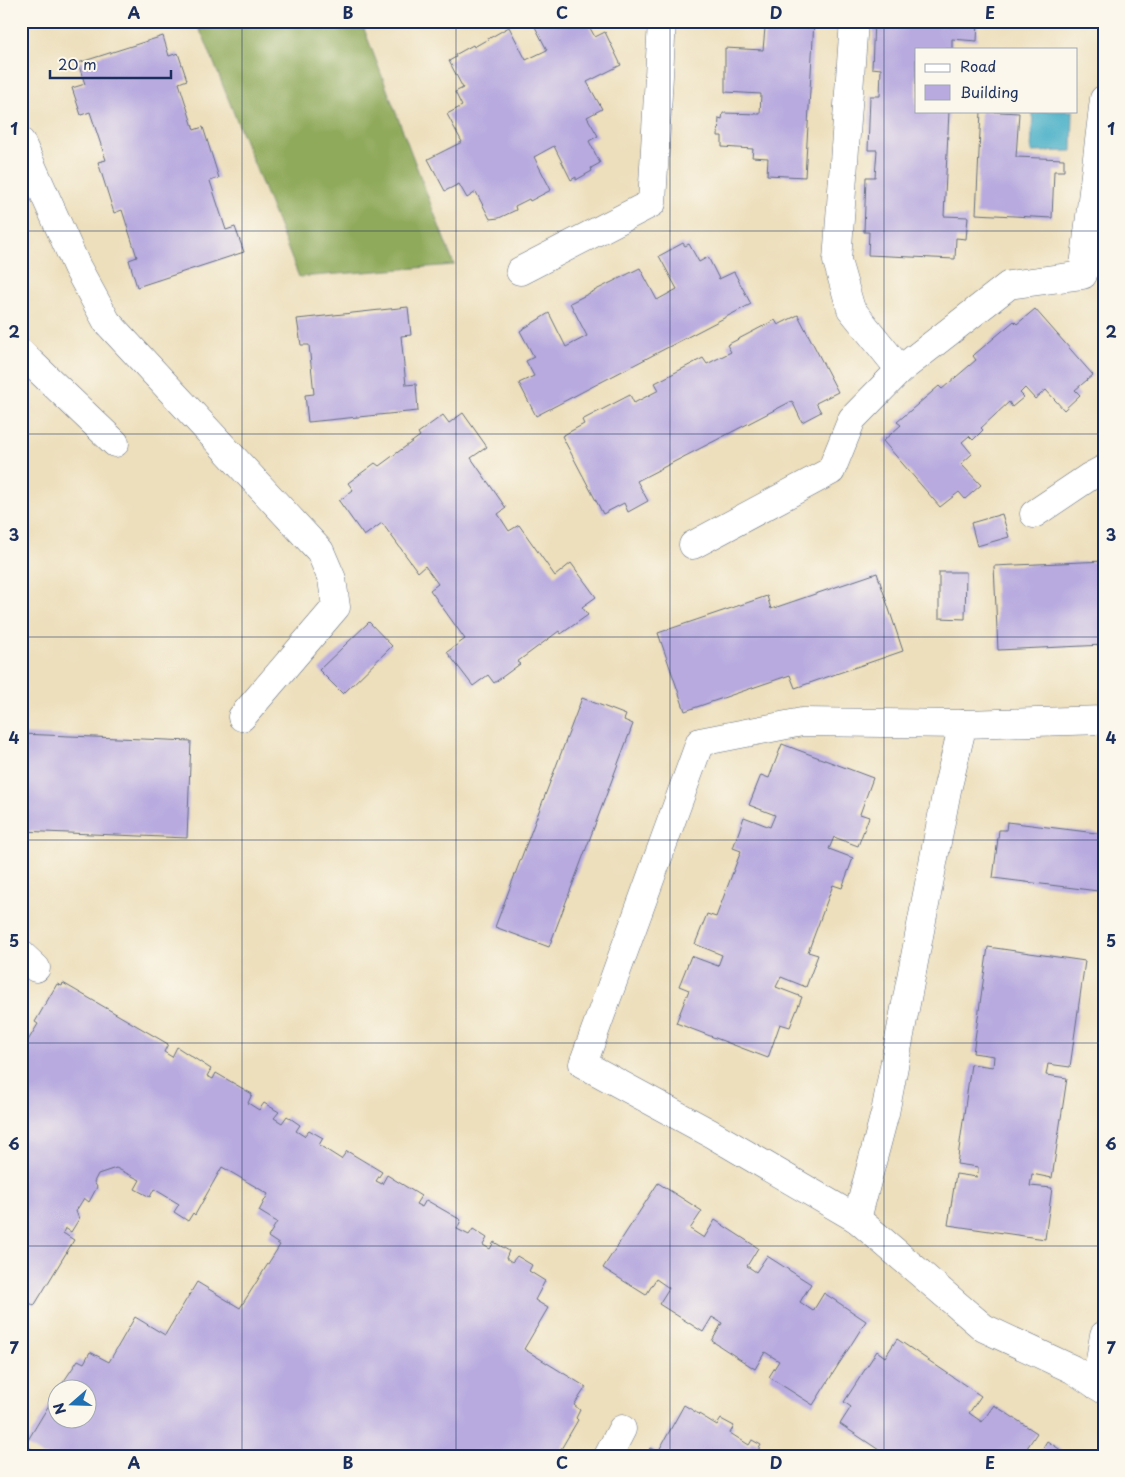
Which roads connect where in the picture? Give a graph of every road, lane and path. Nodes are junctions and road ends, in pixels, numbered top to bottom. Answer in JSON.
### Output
{"nodes":[{"id":1,"x":662,"y":21,"type":"edge"},
{"id":2,"x":854,"y":21,"type":"edge"},
{"id":3,"x":1104,"y":99,"type":"edge"},
{"id":4,"x":21,"y":142,"type":"edge"},
{"id":5,"x":520,"y":271,"type":"dead end"},
{"id":6,"x":1094,"y":279,"type":"edge"},
{"id":7,"x":21,"y":353,"type":"edge"},
{"id":8,"x":900,"y":370,"type":"junction"},
{"id":9,"x":115,"y":443,"type":"dead end"},
{"id":10,"x":1104,"y":469,"type":"edge"},
{"id":11,"x":1034,"y":514,"type":"dead end"},
{"id":12,"x":693,"y":545,"type":"dead end"},
{"id":13,"x":242,"y":717,"type":"dead end"},
{"id":14,"x":1104,"y":720,"type":"edge"},
{"id":15,"x":963,"y":724,"type":"junction"},
{"id":16,"x":857,"y":1219,"type":"junction"},
{"id":17,"x":1104,"y":1334,"type":"edge"},
{"id":18,"x":1100,"y":1387,"type":"edge"},
{"id":19,"x":622,"y":1429,"type":"dead end"},
{"id":20,"x":608,"y":1456,"type":"edge"}],
"edges":[{"from":1,"to":5,"type":"lane"},
{"from":2,"to":8,"type":"lane"},
{"from":3,"to":6,"type":"lane"},
{"from":4,"to":13,"type":"lane"},
{"from":6,"to":8,"type":"lane"},
{"from":7,"to":9,"type":"lane"},
{"from":8,"to":12,"type":"lane"},
{"from":10,"to":11,"type":"lane"},
{"from":14,"to":15,"type":"lane"},
{"from":15,"to":16,"type":"lane"},
{"from":15,"to":16,"type":"lane"},
{"from":16,"to":18,"type":"lane"},
{"from":17,"to":18,"type":"lane"},
{"from":19,"to":20,"type":"lane"}]}
